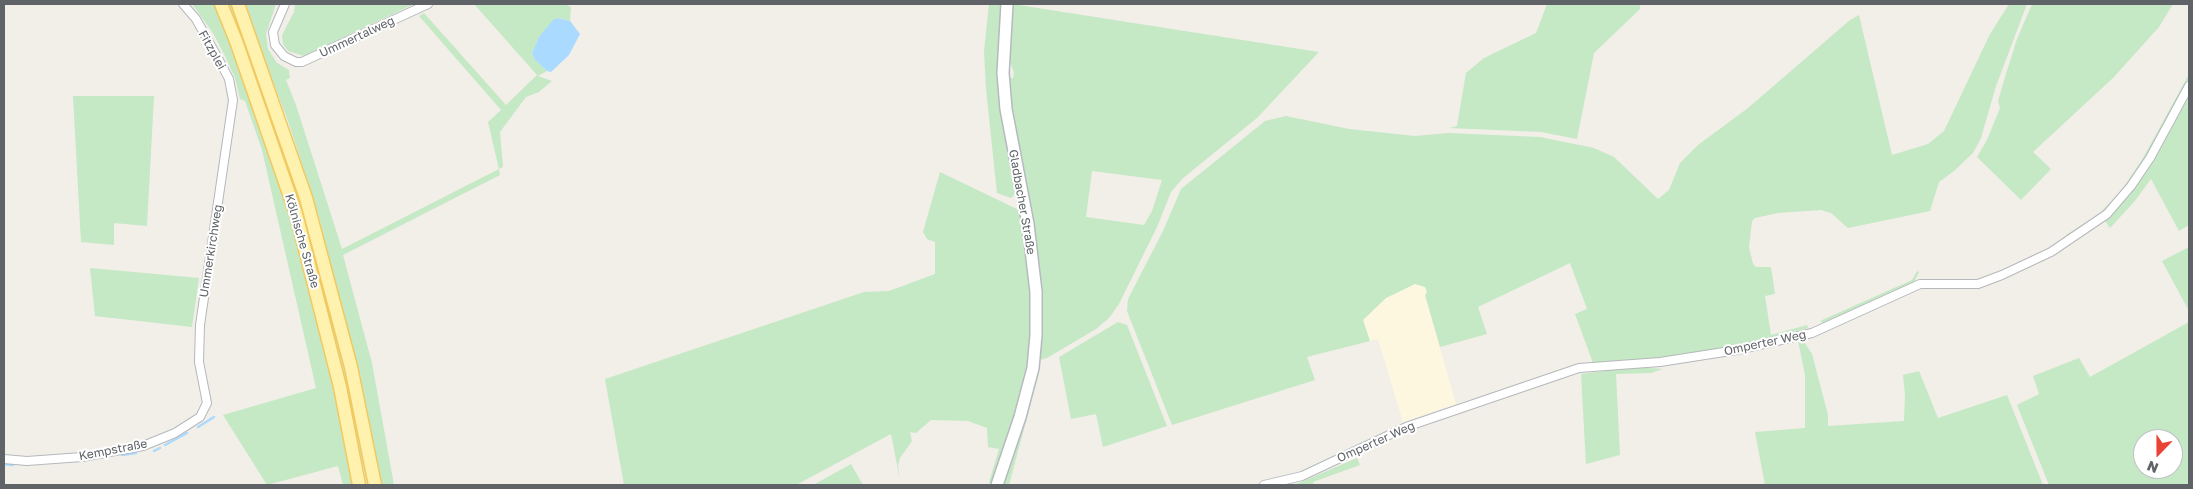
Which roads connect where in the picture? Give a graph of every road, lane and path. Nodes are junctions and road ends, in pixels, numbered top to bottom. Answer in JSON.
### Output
{"nodes":[{"id":1,"x":183,"y":4,"type":"edge"},
{"id":2,"x":220,"y":4,"type":"edge"},
{"id":3,"x":238,"y":4,"type":"edge"},
{"id":4,"x":285,"y":4,"type":"edge"},
{"id":5,"x":428,"y":4,"type":"edge"},
{"id":6,"x":1008,"y":4,"type":"edge"},
{"id":7,"x":2189,"y":86,"type":"edge"},
{"id":8,"x":233,"y":100,"type":"joint"},
{"id":9,"x":208,"y":403,"type":"joint"},
{"id":10,"x":4,"y":459,"type":"edge"},
{"id":11,"x":359,"y":485,"type":"edge"},
{"id":12,"x":375,"y":485,"type":"edge"},
{"id":13,"x":996,"y":485,"type":"edge"},
{"id":14,"x":1264,"y":485,"type":"edge"}],
"edges":[{"from":1,"to":8,"type":"street","name":"Fitzplei"},
{"from":2,"to":11,"type":"main road","name":"Kölnische Straße"},
{"from":3,"to":12,"type":"main road","name":"Kölnische Straße"},
{"from":4,"to":5,"type":"street","name":"Ummertalweg"},
{"from":6,"to":13,"type":"main road","name":"Gladbacher Straße"},
{"from":7,"to":14,"type":"street","name":"Omperter Weg"},
{"from":8,"to":9,"type":"street","name":"Ummerkirchweg"},
{"from":9,"to":10,"type":"street","name":"Kempstraße"}]}
